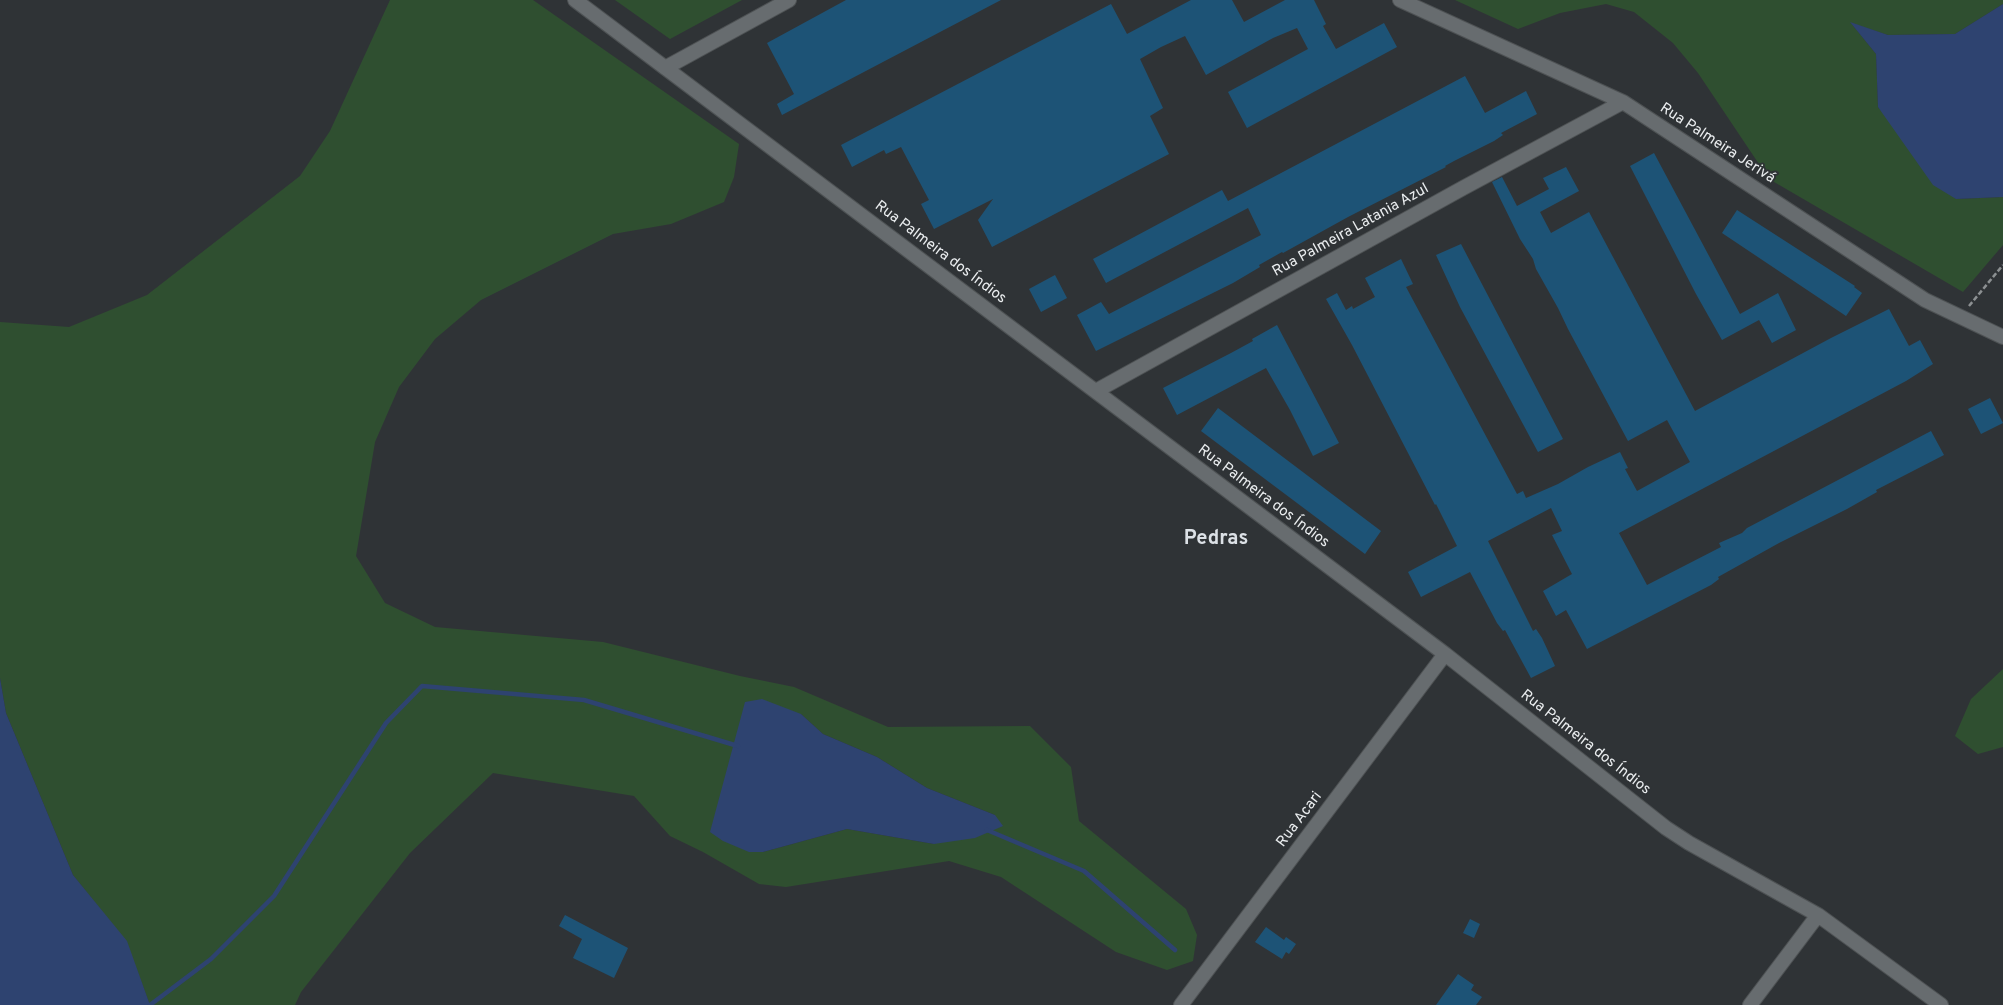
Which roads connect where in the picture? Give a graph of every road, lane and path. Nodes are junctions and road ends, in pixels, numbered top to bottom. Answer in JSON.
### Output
{"nodes":[{"id":1,"x":575,"y":0,"type":"edge"},
{"id":2,"x":789,"y":0,"type":"edge"},
{"id":3,"x":1400,"y":0,"type":"edge"},
{"id":4,"x":665,"y":68,"type":"junction"},
{"id":5,"x":1623,"y":102,"type":"junction"},
{"id":6,"x":2003,"y":265,"type":"edge"},
{"id":7,"x":1959,"y":318,"type":"junction"},
{"id":8,"x":2003,"y":338,"type":"edge"},
{"id":9,"x":1096,"y":391,"type":"junction"},
{"id":10,"x":1446,"y":654,"type":"junction"},
{"id":11,"x":1818,"y":915,"type":"junction"},
{"id":12,"x":1181,"y":1005,"type":"edge"},
{"id":13,"x":1750,"y":1005,"type":"edge"},
{"id":14,"x":1941,"y":1005,"type":"edge"}],
"edges":[{"from":1,"to":4,"type":"street","name":"Rua Palmeira dos Índios"},
{"from":2,"to":4,"type":"street"},
{"from":3,"to":5,"type":"street","name":"Rua Palmeira Jerivá"},
{"from":4,"to":9,"type":"street","name":"Rua Palmeira dos Índios"},
{"from":5,"to":7,"type":"street","name":"Rua Palmeira Jerivá"},
{"from":5,"to":9,"type":"street","name":"Rua Palmeira Latania Azul"},
{"from":6,"to":7,"type":"path"},
{"from":7,"to":8,"type":"street","name":"Rua Palmeira Jerivá"},
{"from":9,"to":10,"type":"street","name":"Rua Palmeira dos Índios"},
{"from":10,"to":11,"type":"street","name":"Rua Palmeira dos Índios"},
{"from":10,"to":12,"type":"street","name":"Rua Acari"},
{"from":11,"to":13,"type":"street"},
{"from":11,"to":14,"type":"street","name":"Rua Palmeira dos Índios"}]}
